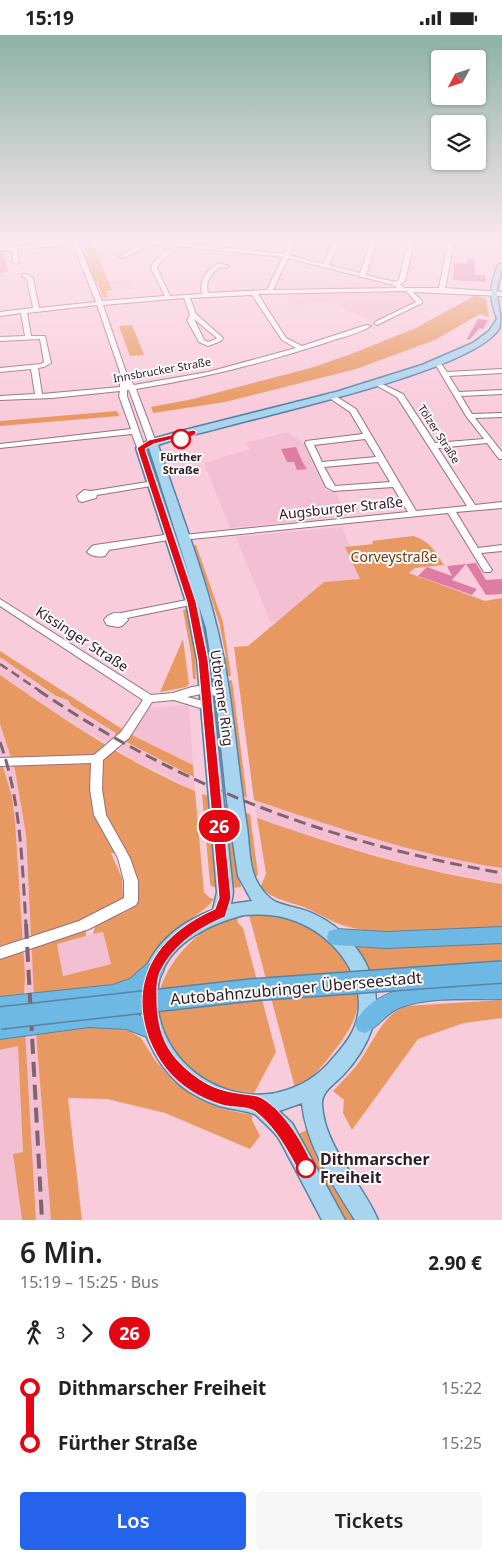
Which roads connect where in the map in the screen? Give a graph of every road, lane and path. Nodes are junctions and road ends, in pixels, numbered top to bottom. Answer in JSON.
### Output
{"nodes":[{"id":1,"x":34,"y":297,"type":"edge"},
{"id":2,"x":96,"y":297,"type":"edge"},
{"id":3,"x":165,"y":297,"type":"edge"},
{"id":4,"x":186,"y":297,"type":"edge"},
{"id":5,"x":257,"y":297,"type":"edge"},
{"id":6,"x":414,"y":297,"type":"edge"},
{"id":7,"x":499,"y":297,"type":"edge"},
{"id":8,"x":99,"y":303,"type":"junction"},
{"id":9,"x":36,"y":309,"type":"junction"},
{"id":10,"x":24,"y":311,"type":"junction"},
{"id":11,"x":0,"y":314,"type":"edge"},
{"id":12,"x":193,"y":315,"type":"junction"},
{"id":13,"x":501,"y":317,"type":"edge"},
{"id":14,"x":28,"y":337,"type":"junction"},
{"id":15,"x":0,"y":339,"type":"edge"},
{"id":16,"x":303,"y":349,"type":"junction"},
{"id":17,"x":437,"y":362,"type":"junction"},
{"id":18,"x":34,"y":367,"type":"junction"},
{"id":19,"x":0,"y":370,"type":"edge"},
{"id":20,"x":502,"y":371,"type":"edge"},
{"id":21,"x":446,"y":374,"type":"junction"},
{"id":22,"x":124,"y":375,"type":"junction"},
{"id":23,"x":376,"y":383,"type":"junction"},
{"id":24,"x":132,"y":388,"type":"junction"},
{"id":25,"x":123,"y":389,"type":"junction"},
{"id":26,"x":502,"y":392,"type":"edge"},
{"id":27,"x":457,"y":394,"type":"junction"},
{"id":28,"x":331,"y":395,"type":"junction"},
{"id":29,"x":39,"y":396,"type":"junction"},
{"id":30,"x":0,"y":398,"type":"edge"},
{"id":31,"x":502,"y":415,"type":"edge"},
{"id":32,"x":470,"y":416,"type":"junction"},
{"id":33,"x":135,"y":431,"type":"junction"},
{"id":34,"x":367,"y":436,"type":"junction"},
{"id":35,"x":489,"y":441,"type":"junction"},
{"id":36,"x":0,"y":446,"type":"edge"},
{"id":37,"x":149,"y":446,"type":"junction"},
{"id":38,"x":434,"y":446,"type":"junction"},
{"id":39,"x":502,"y":457,"type":"edge"},
{"id":40,"x":381,"y":459,"type":"junction"},
{"id":41,"x":319,"y":465,"type":"junction"},
{"id":42,"x":154,"y":483,"type":"junction"},
{"id":43,"x":395,"y":484,"type":"junction"},
{"id":44,"x":91,"y":493,"type":"dead end"},
{"id":45,"x":502,"y":505,"type":"edge"},
{"id":46,"x":473,"y":508,"type":"junction"},
{"id":47,"x":451,"y":511,"type":"junction"},
{"id":48,"x":412,"y":514,"type":"junction"},
{"id":49,"x":171,"y":537,"type":"junction"},
{"id":50,"x":184,"y":538,"type":"junction"},
{"id":51,"x":103,"y":548,"type":"dead end"},
{"id":52,"x":502,"y":548,"type":"edge"},
{"id":53,"x":475,"y":551,"type":"junction"},
{"id":54,"x":487,"y":570,"type":"dead end"},
{"id":55,"x":0,"y":602,"type":"edge"},
{"id":56,"x":192,"y":602,"type":"junction"},
{"id":57,"x":121,"y":616,"type":"dead end"},
{"id":58,"x":206,"y":689,"type":"junction"},
{"id":59,"x":223,"y":694,"type":"junction"},
{"id":60,"x":174,"y":697,"type":"junction"},
{"id":61,"x":149,"y":699,"type":"junction"},
{"id":62,"x":207,"y":706,"type":"junction"},
{"id":63,"x":97,"y":759,"type":"junction"},
{"id":64,"x":0,"y":761,"type":"edge"},
{"id":65,"x":270,"y":908,"type":"junction"},
{"id":66,"x":220,"y":913,"type":"junction"},
{"id":67,"x":502,"y":935,"type":"edge"},
{"id":68,"x":336,"y":937,"type":"junction"},
{"id":69,"x":0,"y":953,"type":"edge"},
{"id":70,"x":154,"y":971,"type":"junction"},
{"id":71,"x":502,"y":972,"type":"edge"},
{"id":72,"x":502,"y":990,"type":"edge"},
{"id":73,"x":0,"y":1006,"type":"edge"},
{"id":74,"x":0,"y":1019,"type":"edge"},
{"id":75,"x":365,"y":1024,"type":"junction"},
{"id":76,"x":0,"y":1030,"type":"edge"},
{"id":77,"x":152,"y":1030,"type":"junction"},
{"id":78,"x":319,"y":1086,"type":"junction"},
{"id":79,"x":258,"y":1104,"type":"junction"},
{"id":80,"x":334,"y":1220,"type":"edge"},
{"id":81,"x":366,"y":1220,"type":"edge"}],
"edges":[{"from":1,"to":9,"type":"street"},
{"from":2,"to":8,"type":"street","name":"Utbremer Ring"},
{"from":3,"to":8,"type":"street"},
{"from":4,"to":12,"type":"street"},
{"from":5,"to":16,"type":"street"},
{"from":6,"to":16,"type":"street","name":"Innsbrucker Straße"},
{"from":7,"to":13,"type":"main road"},
{"from":8,"to":9,"type":"street"},
{"from":8,"to":22,"type":"street","name":"Utbremer Ring"},
{"from":9,"to":10,"type":"street"},
{"from":10,"to":11,"type":"street"},
{"from":10,"to":14,"type":"street"},
{"from":12,"to":12,"type":"street"},
{"from":13,"to":17,"type":"main road"},
{"from":14,"to":15,"type":"street"},
{"from":14,"to":18,"type":"street"},
{"from":16,"to":24,"type":"street","name":"Innsbrucker Straße"},
{"from":17,"to":21,"type":"street"},
{"from":17,"to":23,"type":"main road"},
{"from":18,"to":19,"type":"street"},
{"from":18,"to":29,"type":"street"},
{"from":20,"to":21,"type":"street"},
{"from":21,"to":27,"type":"street"},
{"from":22,"to":24,"type":"street","name":"Utbremer Ring"},
{"from":22,"to":25,"type":"street","name":"Utbremer Ring"},
{"from":23,"to":28,"type":"main road"},
{"from":23,"to":38,"type":"street","name":"Tölzer Straße"},
{"from":24,"to":25,"type":"street","name":"Innsbrucker Straße"},
{"from":24,"to":37,"type":"street","name":"Utbremer Ring"},
{"from":25,"to":29,"type":"street","name":"Innsbrucker Straße"},
{"from":25,"to":33,"type":"street","name":"Utbremer Ring"},
{"from":26,"to":27,"type":"street"},
{"from":27,"to":32,"type":"street"},
{"from":28,"to":34,"type":"street"},
{"from":28,"to":37,"type":"main road"},
{"from":29,"to":30,"type":"street","name":"Innsbrucker Straße"},
{"from":31,"to":32,"type":"street"},
{"from":32,"to":35,"type":"street"},
{"from":33,"to":36,"type":"street"},
{"from":33,"to":37,"type":"street","name":"Utbremer Ring"},
{"from":34,"to":40,"type":"street"},
{"from":34,"to":41,"type":"street"},
{"from":35,"to":38,"type":"street"},
{"from":35,"to":39,"type":"street"},
{"from":37,"to":42,"type":"main road","name":"Utbremer Ring"},
{"from":37,"to":50,"type":"main road","name":"Utbremer Ring"},
{"from":38,"to":46,"type":"street","name":"Tölzer Straße"},
{"from":40,"to":41,"type":"street"},
{"from":40,"to":43,"type":"street"},
{"from":41,"to":43,"type":"street"},
{"from":42,"to":44,"type":"street"},
{"from":42,"to":49,"type":"main road","name":"Utbremer Ring"},
{"from":43,"to":48,"type":"street"},
{"from":45,"to":46,"type":"street","name":"Augsburger Straße"},
{"from":46,"to":47,"type":"street","name":"Augsburger Straße"},
{"from":47,"to":48,"type":"street","name":"Augsburger Straße"},
{"from":47,"to":53,"type":"street"},
{"from":48,"to":50,"type":"street","name":"Augsburger Straße"},
{"from":49,"to":51,"type":"street"},
{"from":49,"to":56,"type":"main road","name":"Utbremer Ring"},
{"from":50,"to":59,"type":"main road","name":"Utbremer Ring"},
{"from":52,"to":53,"type":"street"},
{"from":53,"to":54,"type":"street"},
{"from":55,"to":61,"type":"street","name":"Kissinger Straße"},
{"from":56,"to":57,"type":"street"},
{"from":56,"to":58,"type":"main road","name":"Utbremer Ring"},
{"from":58,"to":59,"type":"street"},
{"from":58,"to":60,"type":"street"},
{"from":58,"to":62,"type":"main road","name":"Utbremer Ring"},
{"from":59,"to":65,"type":"main road","name":"Utbremer Ring"},
{"from":60,"to":61,"type":"street"},
{"from":60,"to":62,"type":"street"},
{"from":61,"to":63,"type":"street"},
{"from":62,"to":66,"type":"main road","name":"Utbremer Ring"},
{"from":63,"to":64,"type":"street"},
{"from":63,"to":69,"type":"street"},
{"from":65,"to":66,"type":"main road"},
{"from":65,"to":68,"type":"main road"},
{"from":66,"to":70,"type":"main road"},
{"from":67,"to":68,"type":"highway"},
{"from":68,"to":75,"type":"main road"},
{"from":70,"to":73,"type":"highway"},
{"from":70,"to":77,"type":"main road"},
{"from":71,"to":74,"type":"highway","name":"Autobahnzubringer Überseestadt","bridge":true},
{"from":72,"to":75,"type":"highway"},
{"from":75,"to":78,"type":"main road"},
{"from":76,"to":77,"type":"highway"},
{"from":77,"to":79,"type":"main road"},
{"from":78,"to":79,"type":"main road"},
{"from":78,"to":81,"type":"main road"},
{"from":79,"to":80,"type":"main road"}]}
